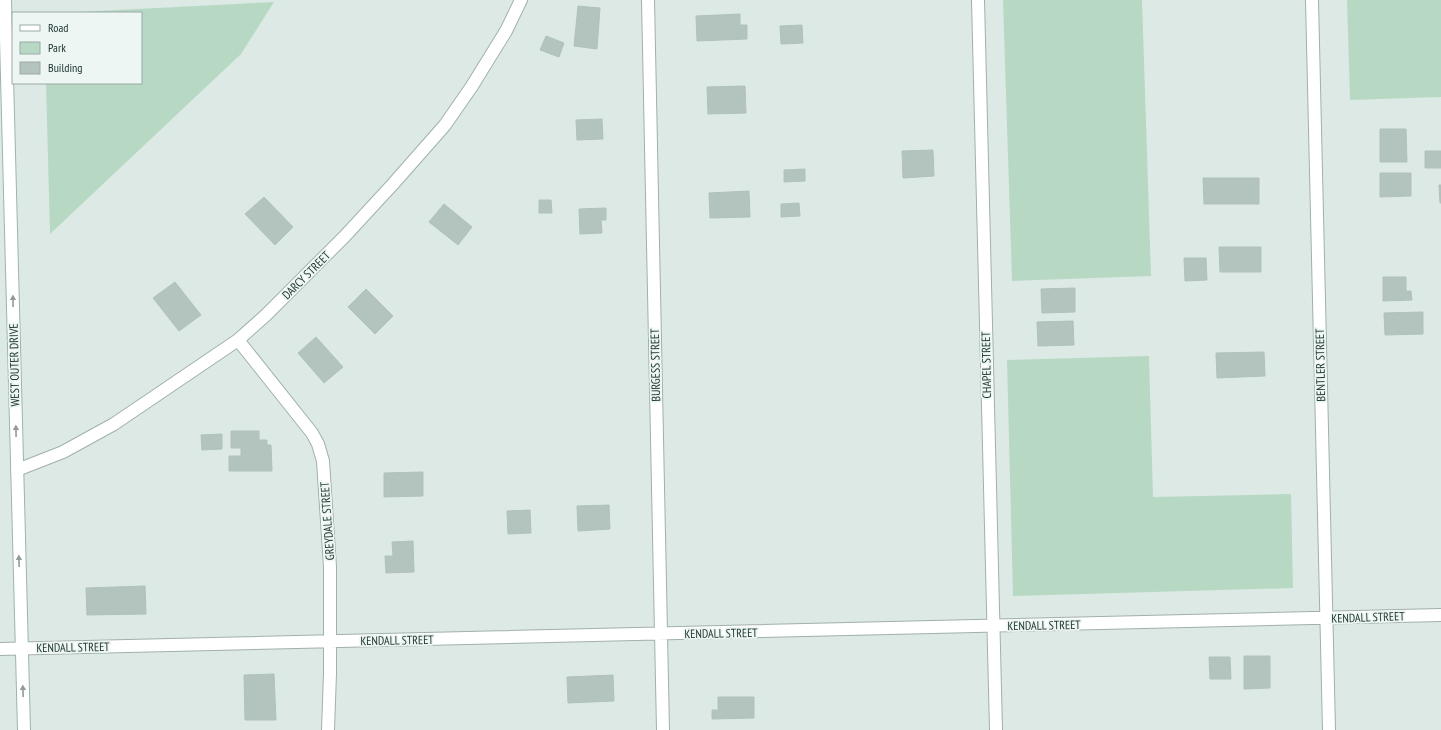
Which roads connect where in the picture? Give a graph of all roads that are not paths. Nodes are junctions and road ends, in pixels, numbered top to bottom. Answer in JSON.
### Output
{"nodes":[{"id":1,"x":5,"y":0,"type":"edge"},
{"id":2,"x":521,"y":0,"type":"edge"},
{"id":3,"x":648,"y":0,"type":"edge"},
{"id":4,"x":978,"y":0,"type":"edge"},
{"id":5,"x":1312,"y":0,"type":"edge"},
{"id":6,"x":238,"y":340,"type":"junction"},
{"id":7,"x":17,"y":470,"type":"junction"},
{"id":8,"x":1441,"y":615,"type":"edge"},
{"id":9,"x":1326,"y":618,"type":"junction"},
{"id":10,"x":993,"y":626,"type":"junction"},
{"id":11,"x":661,"y":634,"type":"junction"},
{"id":12,"x":329,"y":642,"type":"junction"},
{"id":13,"x":0,"y":649,"type":"edge"},
{"id":14,"x":22,"y":649,"type":"junction"},
{"id":15,"x":24,"y":730,"type":"edge"},
{"id":16,"x":328,"y":730,"type":"edge"},
{"id":17,"x":663,"y":730,"type":"edge"},
{"id":18,"x":996,"y":730,"type":"edge"},
{"id":19,"x":1329,"y":730,"type":"edge"}],
"edges":[{"from":7,"to":1,"type":"street","name":"WEST OUTER DRIVE","one_way":true},
{"from":2,"to":6,"type":"street","name":"DARCY STREET"},
{"from":3,"to":11,"type":"street","name":"BURGESS STREET"},
{"from":4,"to":10,"type":"street","name":"CHAPEL STREET"},
{"from":5,"to":9,"type":"street","name":"BENTLER STREET"},
{"from":6,"to":7,"type":"street","name":"DARCY STREET"},
{"from":6,"to":12,"type":"street","name":"GREYDALE STREET"},
{"from":14,"to":7,"type":"street","name":"WEST OUTER DRIVE","one_way":true},
{"from":8,"to":9,"type":"street","name":"KENDALL STREET"},
{"from":9,"to":10,"type":"street","name":"KENDALL STREET"},
{"from":9,"to":19,"type":"street","name":"BENTLER STREET"},
{"from":10,"to":11,"type":"street","name":"KENDALL STREET"},
{"from":10,"to":18,"type":"street","name":"CHAPEL STREET"},
{"from":11,"to":12,"type":"street","name":"KENDALL STREET"},
{"from":11,"to":17,"type":"street","name":"BURGESS STREET"},
{"from":12,"to":14,"type":"street","name":"KENDALL STREET"},
{"from":12,"to":16,"type":"street","name":"GREYDALE STREET"},
{"from":13,"to":14,"type":"street","name":"KENDALL STREET"},
{"from":15,"to":14,"type":"street","name":"WEST OUTER DRIVE","one_way":true}]}
